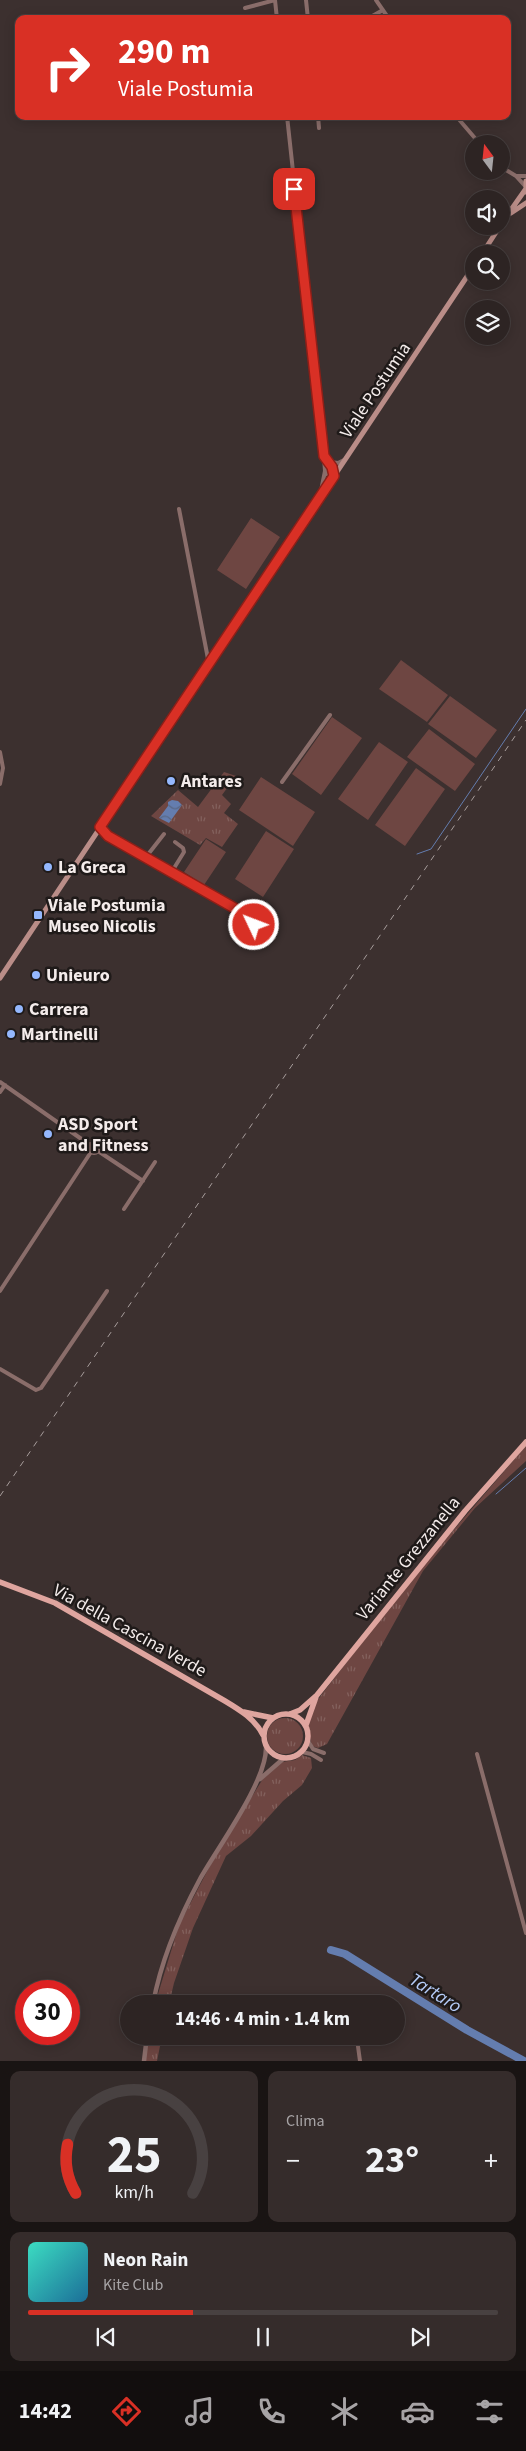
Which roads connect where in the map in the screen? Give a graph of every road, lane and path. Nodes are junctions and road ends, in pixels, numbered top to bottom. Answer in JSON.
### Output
{"nodes":[{"id":1,"x":275,"y":0,"type":"edge"},
{"id":2,"x":306,"y":0,"type":"edge"},
{"id":3,"x":376,"y":0,"type":"edge"},
{"id":4,"x":246,"y":8,"type":"dead end"},
{"id":5,"x":383,"y":10,"type":"junction"},
{"id":6,"x":277,"y":15,"type":"edge"},
{"id":7,"x":308,"y":15,"type":"edge"},
{"id":8,"x":374,"y":15,"type":"edge"},
{"id":9,"x":386,"y":15,"type":"edge"},
{"id":10,"x":287,"y":120,"type":"edge"},
{"id":11,"x":318,"y":120,"type":"edge"},
{"id":12,"x":459,"y":120,"type":"edge"},
{"id":13,"x":319,"y":128,"type":"dead end"},
{"id":14,"x":472,"y":135,"type":"edge"},
{"id":15,"x":510,"y":172,"type":"edge"},
{"id":16,"x":516,"y":176,"type":"junction"},
{"id":17,"x":526,"y":176,"type":"edge"},
{"id":18,"x":525,"y":188,"type":"edge"},
{"id":19,"x":526,"y":203,"type":"edge"},
{"id":20,"x":510,"y":210,"type":"edge"},
{"id":21,"x":510,"y":213,"type":"edge"},
{"id":22,"x":465,"y":280,"type":"edge"},
{"id":23,"x":324,"y":456,"type":"junction"},
{"id":24,"x":347,"y":457,"type":"junction"},
{"id":25,"x":330,"y":462,"type":"junction"},
{"id":26,"x":325,"y":470,"type":"junction"},
{"id":27,"x":334,"y":476,"type":"junction"},
{"id":28,"x":320,"y":498,"type":"junction"},
{"id":29,"x":179,"y":509,"type":"dead end"},
{"id":30,"x":209,"y":664,"type":"junction"},
{"id":31,"x":330,"y":714,"type":"dead end"},
{"id":32,"x":0,"y":752,"type":"edge"},
{"id":33,"x":282,"y":782,"type":"dead end"},
{"id":34,"x":0,"y":784,"type":"edge"},
{"id":35,"x":100,"y":827,"type":"junction"},
{"id":36,"x":164,"y":834,"type":"dead end"},
{"id":37,"x":175,"y":842,"type":"dead end"},
{"id":38,"x":146,"y":857,"type":"junction"},
{"id":39,"x":171,"y":873,"type":"junction"},
{"id":40,"x":254,"y":925,"type":"dead end"},
{"id":41,"x":0,"y":978,"type":"edge"},
{"id":42,"x":0,"y":1082,"type":"edge"},
{"id":43,"x":5,"y":1085,"type":"junction"},
{"id":44,"x":0,"y":1092,"type":"edge"},
{"id":45,"x":90,"y":1145,"type":"junction"},
{"id":46,"x":98,"y":1151,"type":"junction"},
{"id":47,"x":91,"y":1152,"type":"junction"},
{"id":48,"x":155,"y":1162,"type":"dead end"},
{"id":49,"x":143,"y":1181,"type":"junction"},
{"id":50,"x":124,"y":1209,"type":"dead end"},
{"id":51,"x":0,"y":1291,"type":"edge"},
{"id":52,"x":107,"y":1291,"type":"dead end"},
{"id":53,"x":0,"y":1369,"type":"edge"},
{"id":54,"x":526,"y":1442,"type":"edge"},
{"id":55,"x":0,"y":1582,"type":"edge"},
{"id":56,"x":317,"y":1695,"type":"junction"},
{"id":57,"x":242,"y":1711,"type":"junction"},
{"id":58,"x":290,"y":1714,"type":"junction"},
{"id":59,"x":273,"y":1718,"type":"junction"},
{"id":60,"x":306,"y":1725,"type":"junction"},
{"id":61,"x":263,"y":1735,"type":"junction"},
{"id":62,"x":308,"y":1741,"type":"junction"},
{"id":63,"x":266,"y":1747,"type":"junction"},
{"id":64,"x":302,"y":1752,"type":"junction"},
{"id":65,"x":324,"y":1753,"type":"dead end"},
{"id":66,"x":477,"y":1754,"type":"dead end"},
{"id":67,"x":283,"y":1759,"type":"junction"},
{"id":68,"x":321,"y":1760,"type":"dead end"},
{"id":69,"x":256,"y":1784,"type":"junction"},
{"id":70,"x":526,"y":1933,"type":"edge"},
{"id":71,"x":155,"y":1995,"type":"edge"},
{"id":72,"x":146,"y":2045,"type":"edge"},
{"id":73,"x":357,"y":2045,"type":"edge"},
{"id":74,"x":144,"y":2061,"type":"edge"},
{"id":75,"x":360,"y":2061,"type":"edge"}],
"edges":[{"from":1,"to":4,"type":"street"},
{"from":1,"to":6,"type":"street"},
{"from":2,"to":7,"type":"street"},
{"from":3,"to":5,"type":"street"},
{"from":5,"to":8,"type":"street"},
{"from":5,"to":9,"type":"street"},
{"from":10,"to":23,"type":"street"},
{"from":11,"to":13,"type":"street"},
{"from":12,"to":14,"type":"street"},
{"from":15,"to":16,"type":"street"},
{"from":16,"to":17,"type":"street"},
{"from":16,"to":18,"type":"street"},
{"from":18,"to":20,"type":"main road"},
{"from":19,"to":21,"type":"main road"},
{"from":22,"to":24,"type":"main road","name":"Viale Postumia"},
{"from":23,"to":25,"type":"street"},
{"from":23,"to":26,"type":"street"},
{"from":24,"to":25,"type":"street"},
{"from":24,"to":27,"type":"main road","name":"Viale Postumia"},
{"from":25,"to":27,"type":"street"},
{"from":26,"to":27,"type":"street"},
{"from":26,"to":28,"type":"street"},
{"from":27,"to":28,"type":"main road","name":"Viale Postumia"},
{"from":28,"to":30,"type":"main road","name":"Viale Postumia"},
{"from":29,"to":30,"type":"street"},
{"from":30,"to":35,"type":"main road","name":"Viale Postumia"},
{"from":31,"to":33,"type":"street"},
{"from":32,"to":34,"type":"street"},
{"from":35,"to":38,"type":"street"},
{"from":35,"to":41,"type":"main road","name":"Viale Postumia"},
{"from":36,"to":38,"type":"street"},
{"from":37,"to":39,"type":"street"},
{"from":38,"to":39,"type":"street"},
{"from":39,"to":40,"type":"street"},
{"from":42,"to":43,"type":"street"},
{"from":43,"to":44,"type":"street"},
{"from":43,"to":45,"type":"street"},
{"from":45,"to":46,"type":"street"},
{"from":45,"to":47,"type":"street"},
{"from":46,"to":47,"type":"street"},
{"from":46,"to":49,"type":"street"},
{"from":47,"to":51,"type":"street"},
{"from":48,"to":49,"type":"street"},
{"from":49,"to":50,"type":"street"},
{"from":52,"to":53,"type":"street"},
{"from":54,"to":56,"type":"main road","name":"Variante Grezzanella"},
{"from":55,"to":57,"type":"main road","name":"Via della Cascina Verde"},
{"from":56,"to":58,"type":"main road","name":"Variante Grezzanella"},
{"from":56,"to":60,"type":"main road","name":"Variante Grezzanella"},
{"from":57,"to":59,"type":"main road"},
{"from":57,"to":61,"type":"main road"},
{"from":58,"to":59,"type":"main road","name":"Variante Grezzanella"},
{"from":58,"to":60,"type":"main road"},
{"from":59,"to":61,"type":"main road"},
{"from":60,"to":62,"type":"main road","name":"Variante Grezzanella"},
{"from":61,"to":63,"type":"main road"},
{"from":62,"to":64,"type":"main road"},
{"from":62,"to":65,"type":"street"},
{"from":63,"to":67,"type":"main road"},
{"from":63,"to":69,"type":"street"},
{"from":64,"to":67,"type":"main road"},
{"from":64,"to":68,"type":"street"},
{"from":66,"to":70,"type":"street"},
{"from":67,"to":69,"type":"street"},
{"from":69,"to":71,"type":"street"},
{"from":72,"to":74,"type":"street"},
{"from":73,"to":75,"type":"street"}]}
